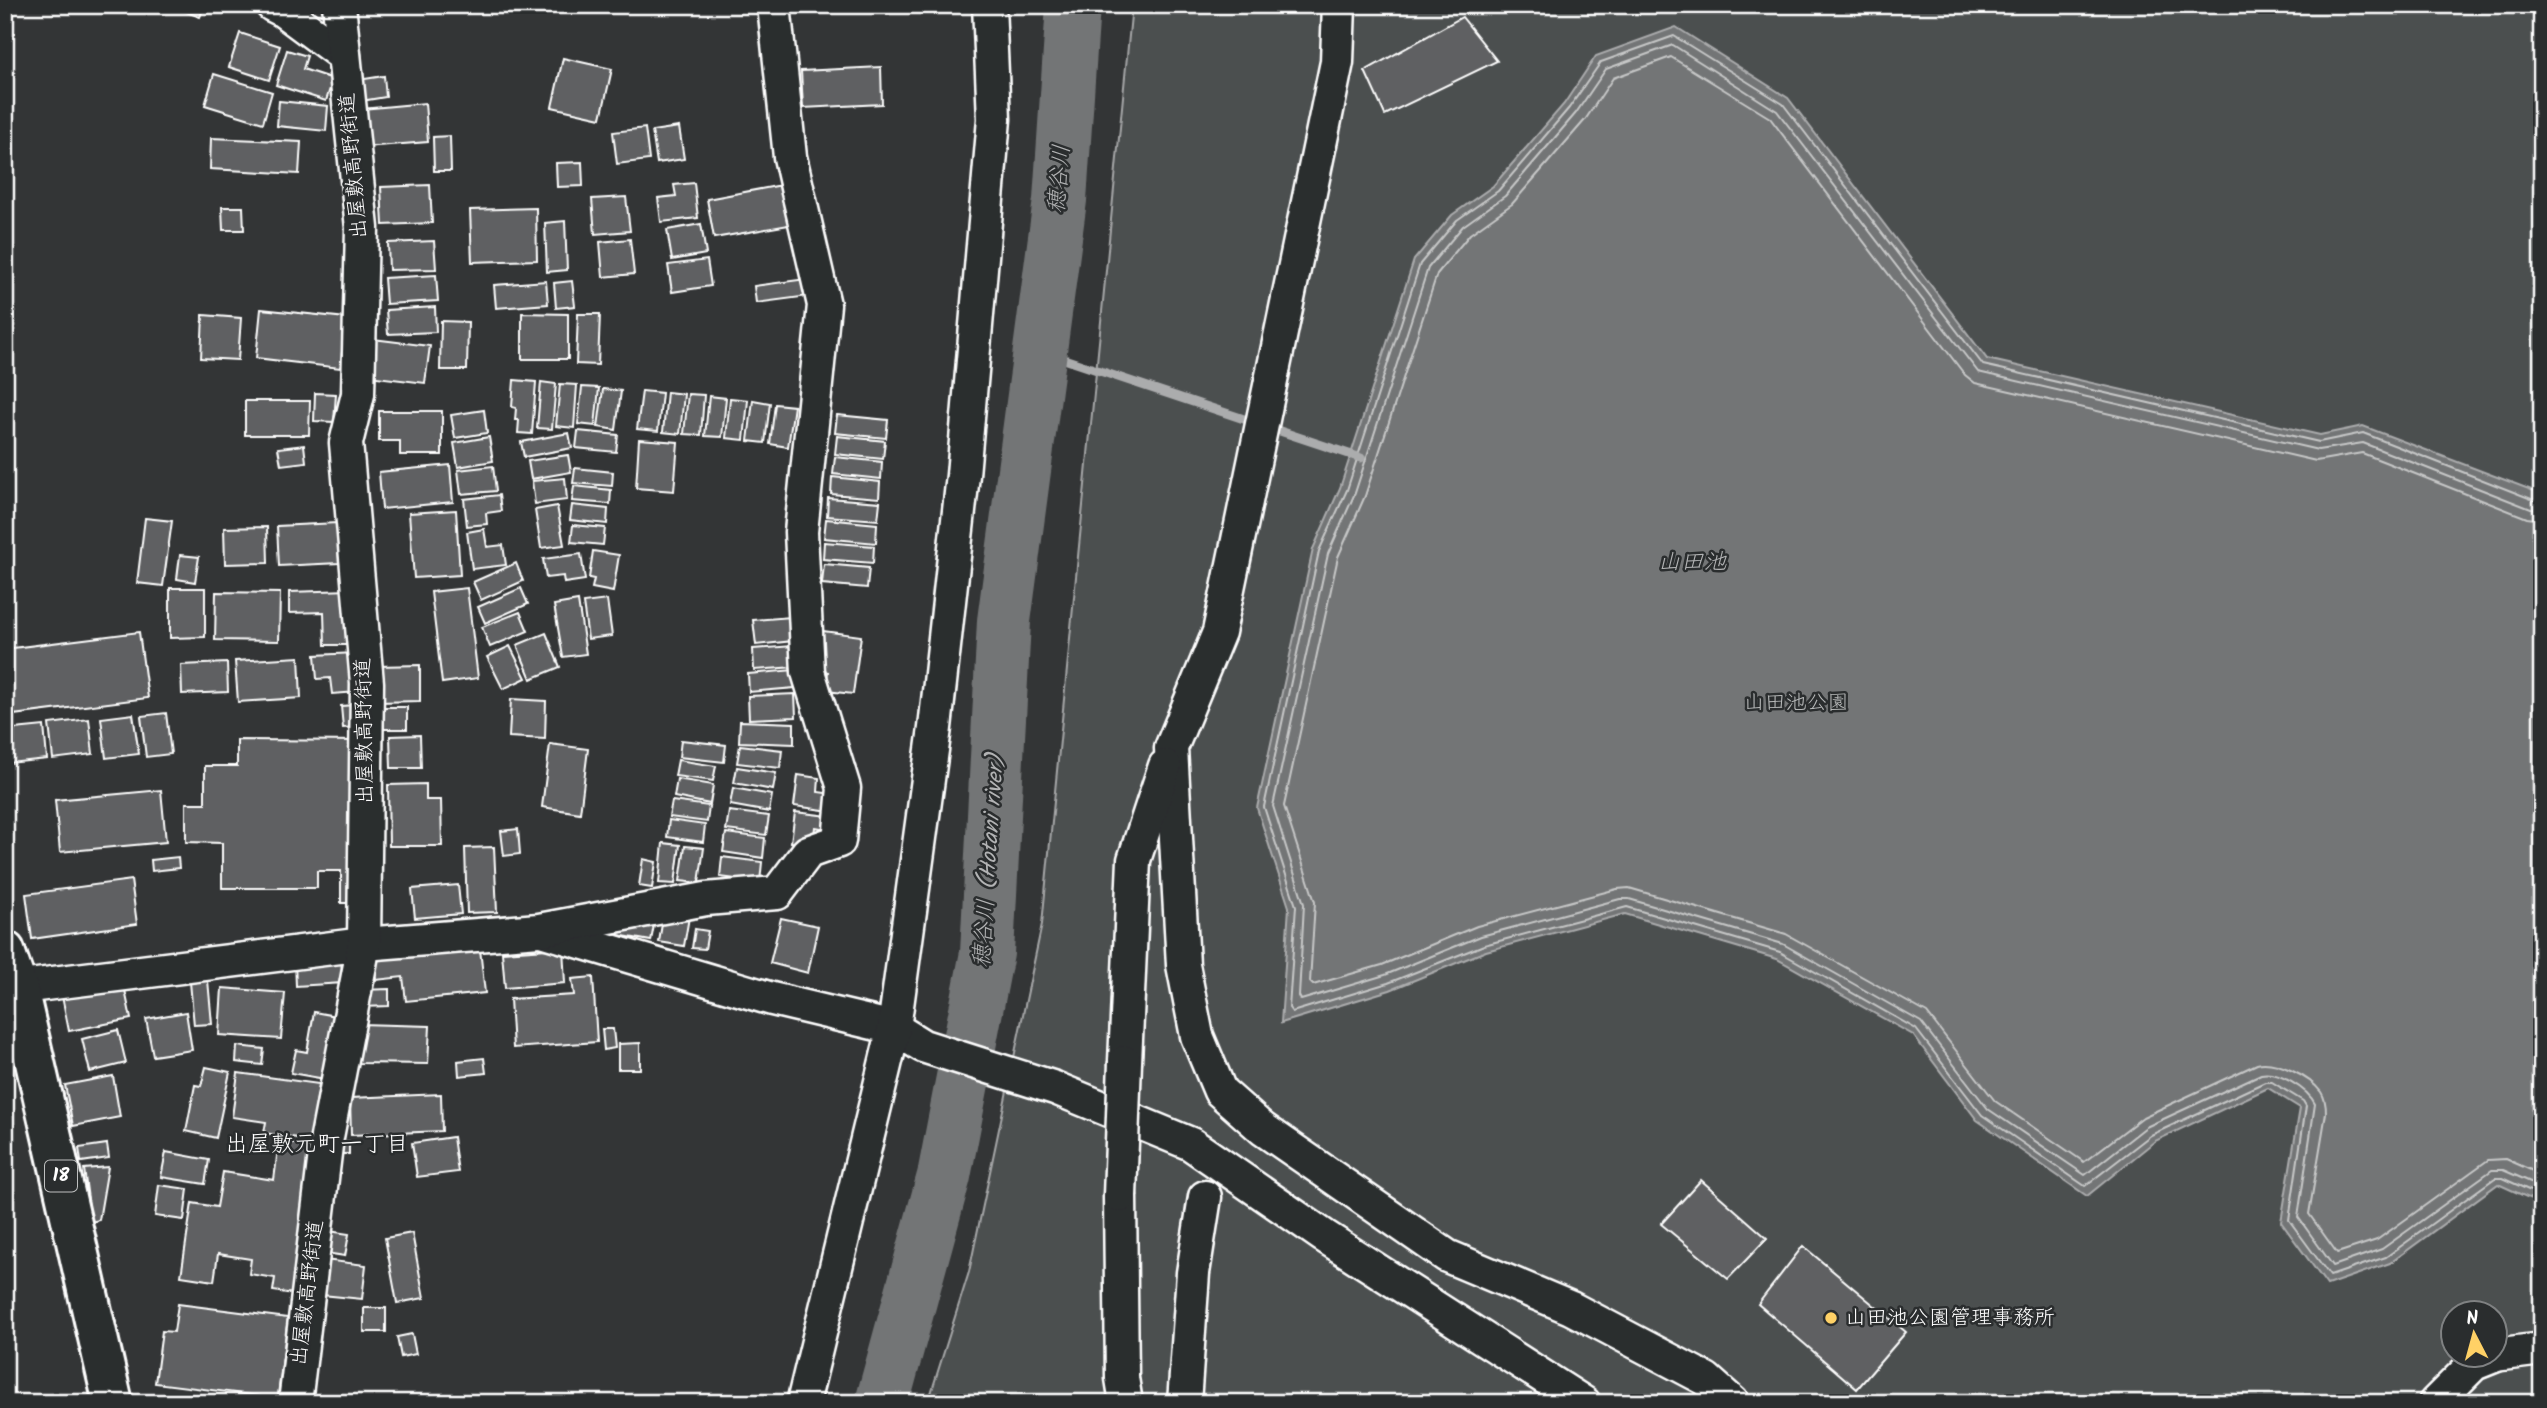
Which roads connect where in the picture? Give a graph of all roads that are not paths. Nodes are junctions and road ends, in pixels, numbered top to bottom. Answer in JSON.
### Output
{"nodes":[{"id":1,"x":272,"y":5,"type":"edge"},
{"id":2,"x":338,"y":5,"type":"edge"},
{"id":3,"x":774,"y":5,"type":"edge"},
{"id":4,"x":989,"y":5,"type":"edge"},
{"id":5,"x":1339,"y":5,"type":"edge"},
{"id":6,"x":344,"y":56,"type":"junction"},
{"id":7,"x":1171,"y":748,"type":"junction"},
{"id":8,"x":540,"y":930,"type":"junction"},
{"id":9,"x":364,"y":944,"type":"junction"},
{"id":10,"x":5,"y":951,"type":"edge"},
{"id":11,"x":12,"y":989,"type":"edge"},
{"id":12,"x":894,"y":1028,"type":"junction"},
{"id":13,"x":1205,"y":1197,"type":"dead end"},
{"id":14,"x":2542,"y":1349,"type":"edge"},
{"id":15,"x":2508,"y":1354,"type":"edge"},
{"id":16,"x":2467,"y":1370,"type":"edge"},
{"id":17,"x":113,"y":1403,"type":"edge"},
{"id":18,"x":295,"y":1403,"type":"edge"},
{"id":19,"x":803,"y":1403,"type":"edge"},
{"id":20,"x":1126,"y":1403,"type":"edge"},
{"id":21,"x":1184,"y":1403,"type":"edge"},
{"id":22,"x":1584,"y":1403,"type":"edge"},
{"id":23,"x":1733,"y":1403,"type":"edge"},
{"id":24,"x":2435,"y":1403,"type":"edge"}],
"edges":[{"from":1,"to":6,"type":"street"},
{"from":2,"to":6,"type":"street","name":"出屋敷高野街道"},
{"from":3,"to":8,"type":"street"},
{"from":4,"to":12,"type":"street"},
{"from":5,"to":7,"type":"street"},
{"from":6,"to":9,"type":"street","name":"出屋敷高野街道"},
{"from":7,"to":20,"type":"street","bridge":true},
{"from":7,"to":23,"type":"street"},
{"from":8,"to":9,"type":"street"},
{"from":8,"to":12,"type":"street"},
{"from":9,"to":11,"type":"street"},
{"from":9,"to":18,"type":"street","name":"出屋敷高野街道"},
{"from":10,"to":11,"type":"main road","number":"18"},
{"from":11,"to":17,"type":"main road","number":"18"},
{"from":12,"to":19,"type":"street"},
{"from":12,"to":22,"type":"street"},
{"from":13,"to":21,"type":"street"},
{"from":14,"to":15,"type":"street"},
{"from":16,"to":24,"type":"street"}]}
